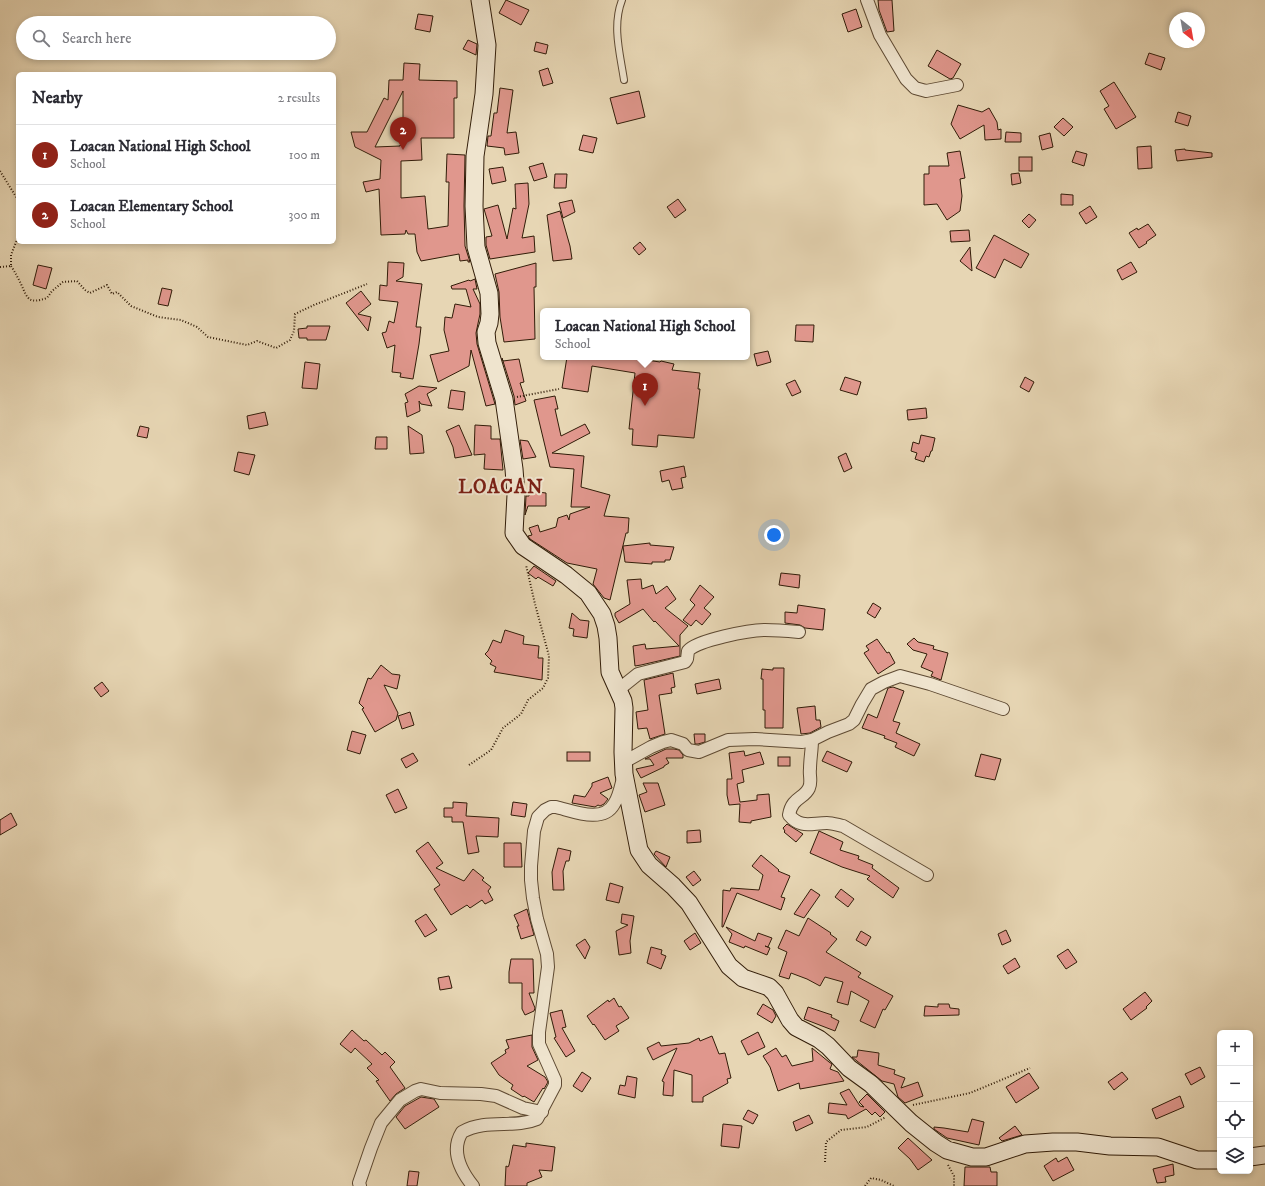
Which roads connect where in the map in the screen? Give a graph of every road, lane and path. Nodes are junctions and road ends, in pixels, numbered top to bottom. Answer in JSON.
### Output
{"nodes":[{"id":1,"x":480,"y":0,"type":"edge"},
{"id":2,"x":622,"y":0,"type":"edge"},
{"id":3,"x":867,"y":0,"type":"edge"},
{"id":4,"x":624,"y":80,"type":"dead end"},
{"id":5,"x":957,"y":85,"type":"dead end"},
{"id":6,"x":0,"y":171,"type":"edge"},
{"id":7,"x":16,"y":197,"type":"edge"},
{"id":8,"x":16,"y":242,"type":"edge"},
{"id":9,"x":11,"y":266,"type":"junction"},
{"id":10,"x":0,"y":267,"type":"edge"},
{"id":11,"x":367,"y":284,"type":"dead end"},
{"id":12,"x":559,"y":388,"type":"dead end"},
{"id":13,"x":504,"y":399,"type":"junction"},
{"id":14,"x":523,"y":546,"type":"junction"},
{"id":15,"x":799,"y":632,"type":"dead end"},
{"id":16,"x":618,"y":690,"type":"junction"},
{"id":17,"x":1003,"y":708,"type":"dead end"},
{"id":18,"x":812,"y":740,"type":"junction"},
{"id":19,"x":469,"y":765,"type":"dead end"},
{"id":20,"x":624,"y":768,"type":"junction"},
{"id":21,"x":927,"y":875,"type":"dead end"},
{"id":22,"x":1030,"y":1068,"type":"dead end"},
{"id":23,"x":896,"y":1109,"type":"junction"},
{"id":24,"x":542,"y":1112,"type":"junction"},
{"id":25,"x":947,"y":1150,"type":"junction"},
{"id":26,"x":1265,"y":1155,"type":"edge"},
{"id":27,"x":1253,"y":1157,"type":"edge"},
{"id":28,"x":1217,"y":1160,"type":"edge"},
{"id":29,"x":825,"y":1162,"type":"dead end"},
{"id":30,"x":360,"y":1186,"type":"edge"},
{"id":31,"x":474,"y":1186,"type":"edge"},
{"id":32,"x":865,"y":1186,"type":"edge"},
{"id":33,"x":894,"y":1186,"type":"edge"},
{"id":34,"x":954,"y":1186,"type":"edge"}],
"edges":[{"from":1,"to":13,"type":"street"},
{"from":2,"to":4,"type":"lane"},
{"from":3,"to":5,"type":"street"},
{"from":6,"to":7,"type":"path"},
{"from":8,"to":9,"type":"path"},
{"from":9,"to":10,"type":"path"},
{"from":9,"to":11,"type":"path"},
{"from":12,"to":13,"type":"path"},
{"from":13,"to":14,"type":"street"},
{"from":14,"to":16,"type":"street"},
{"from":14,"to":19,"type":"path"},
{"from":15,"to":16,"type":"street"},
{"from":16,"to":20,"type":"street"},
{"from":17,"to":18,"type":"street"},
{"from":18,"to":20,"type":"street"},
{"from":18,"to":21,"type":"street"},
{"from":20,"to":23,"type":"street"},
{"from":20,"to":24,"type":"street"},
{"from":22,"to":23,"type":"path"},
{"from":23,"to":25,"type":"street"},
{"from":23,"to":29,"type":"path"},
{"from":24,"to":30,"type":"street"},
{"from":24,"to":31,"type":"street"},
{"from":25,"to":28,"type":"street"},
{"from":25,"to":34,"type":"path"},
{"from":26,"to":27,"type":"street"},
{"from":32,"to":33,"type":"path"}]}
